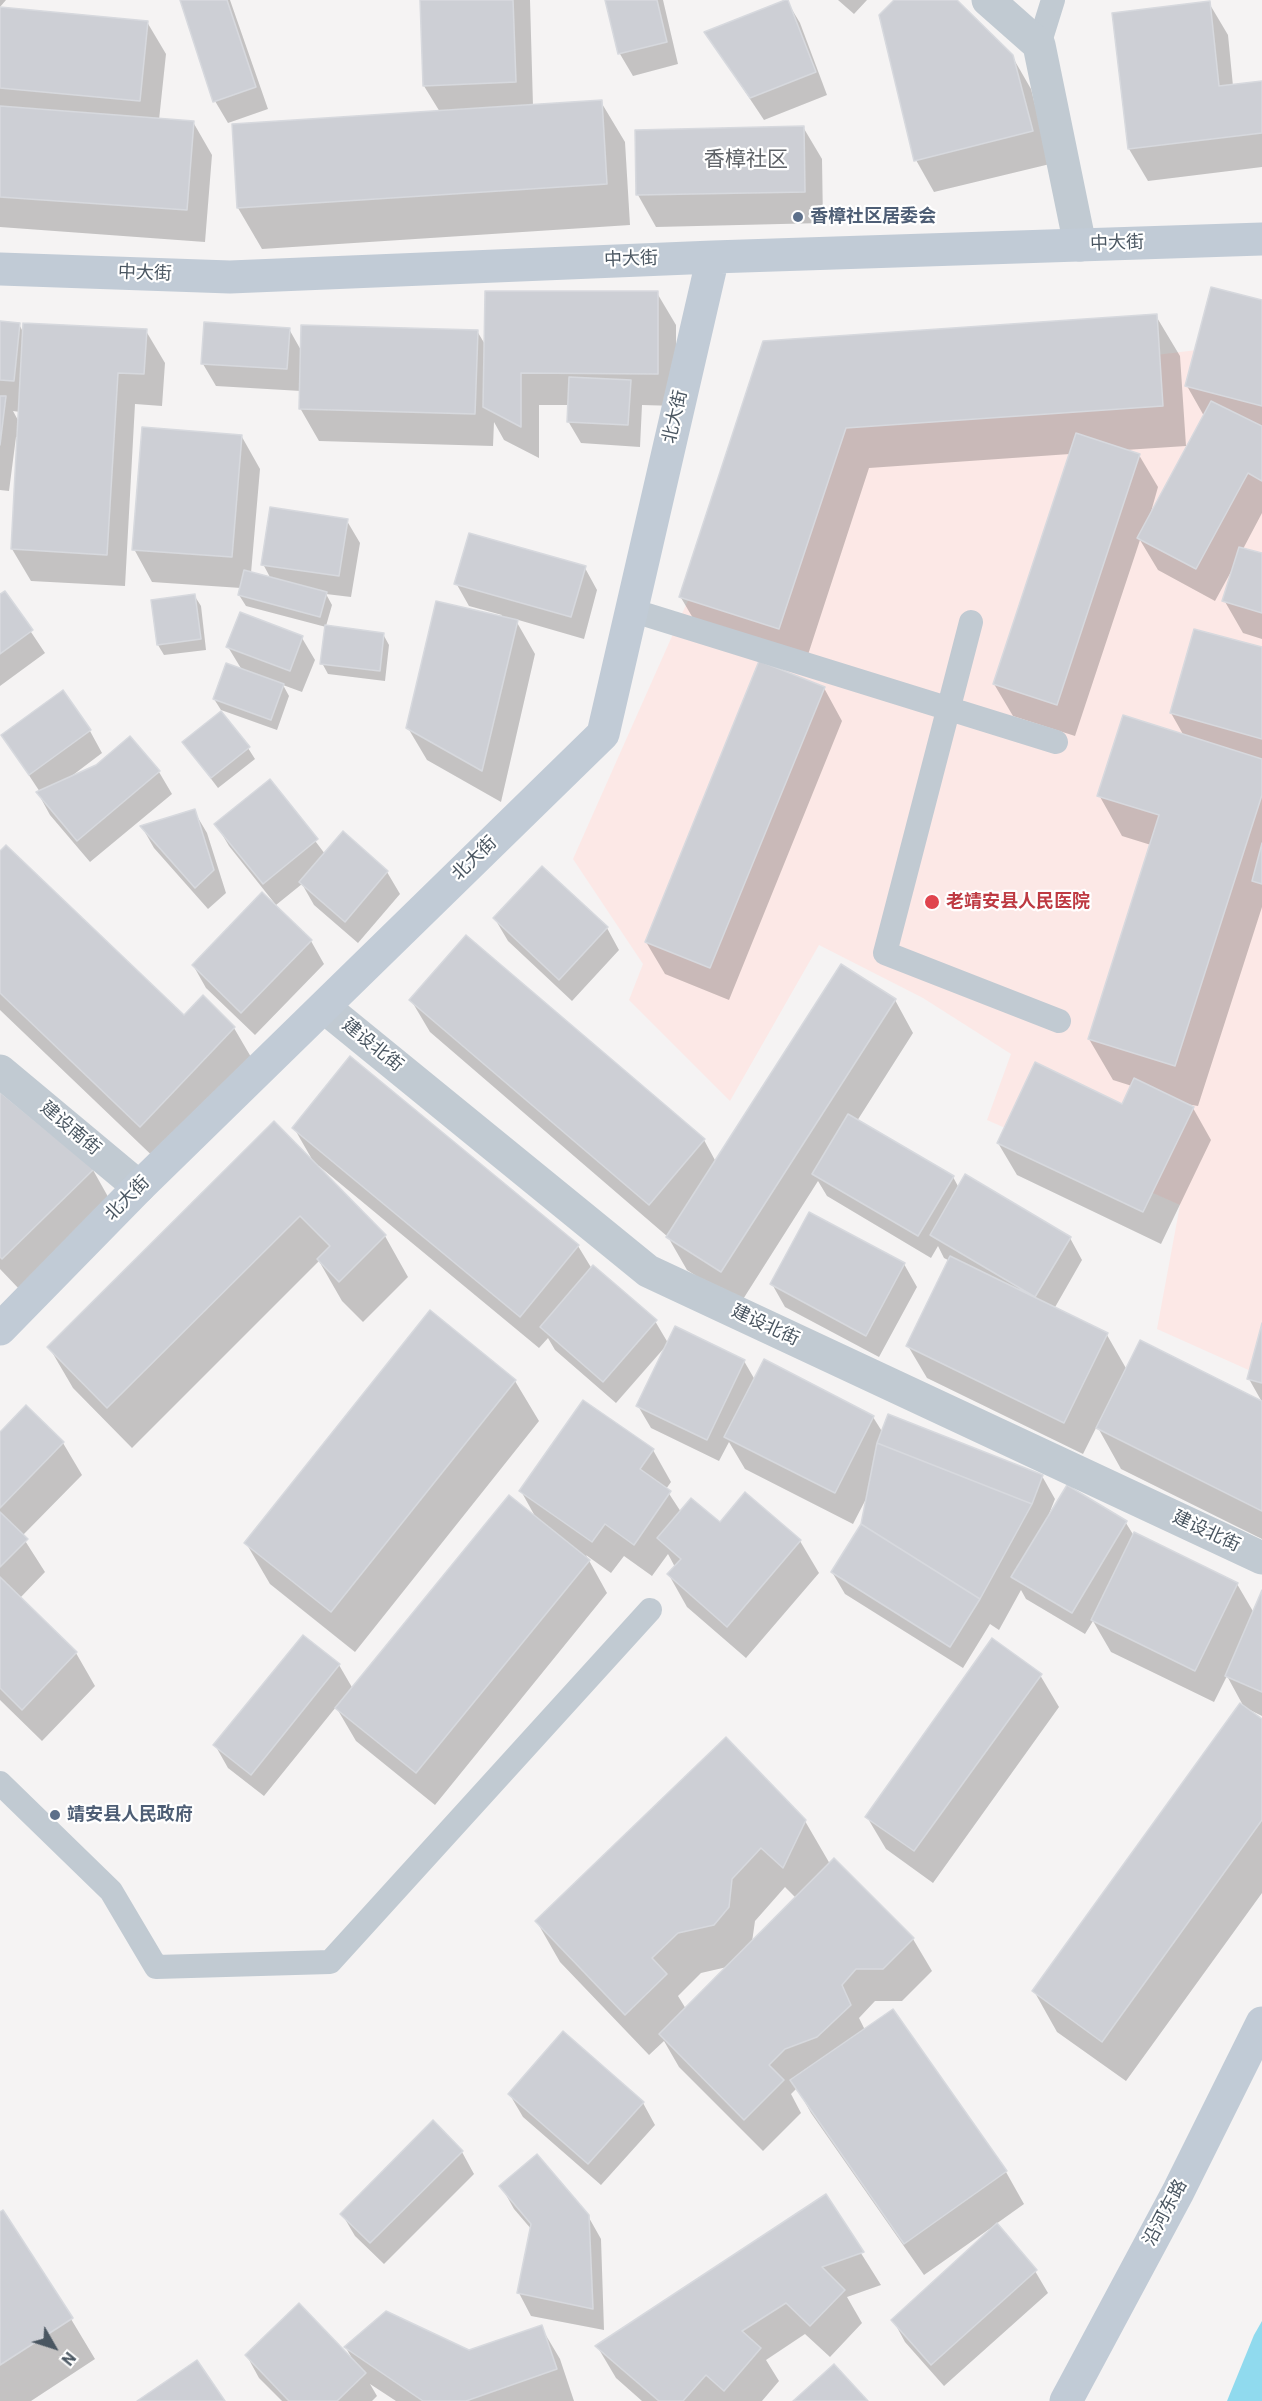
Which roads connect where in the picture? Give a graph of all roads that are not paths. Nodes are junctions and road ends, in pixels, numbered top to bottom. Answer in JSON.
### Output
{"nodes":[{"id":1,"x":988,"y":0,"type":"edge"},
{"id":2,"x":1053,"y":0,"type":"edge"},
{"id":3,"x":1039,"y":45,"type":"junction"},
{"id":4,"x":1262,"y":239,"type":"edge"},
{"id":5,"x":1080,"y":245,"type":"junction"},
{"id":6,"x":713,"y":257,"type":"junction"},
{"id":7,"x":0,"y":269,"type":"edge"},
{"id":8,"x":632,"y":610,"type":"junction"},
{"id":9,"x":971,"y":622,"type":"dead end"},
{"id":10,"x":948,"y":709,"type":"junction"},
{"id":11,"x":1056,"y":742,"type":"dead end"},
{"id":12,"x":324,"y":1007,"type":"junction"},
{"id":13,"x":1059,"y":1021,"type":"dead end"},
{"id":14,"x":0,"y":1071,"type":"edge"},
{"id":15,"x":139,"y":1187,"type":"junction"},
{"id":16,"x":0,"y":1329,"type":"edge"},
{"id":17,"x":1262,"y":1558,"type":"edge"},
{"id":18,"x":650,"y":1610,"type":"dead end"},
{"id":19,"x":0,"y":1783,"type":"edge"},
{"id":20,"x":1262,"y":2023,"type":"edge"},
{"id":21,"x":1066,"y":2401,"type":"edge"}],
"edges":[{"from":1,"to":3,"type":"street"},
{"from":2,"to":3,"type":"lane"},
{"from":3,"to":5,"type":"street"},
{"from":4,"to":5,"type":"street","name":"中大街"},
{"from":5,"to":6,"type":"street","name":"中大街"},
{"from":6,"to":7,"type":"street","name":"中大街"},
{"from":6,"to":8,"type":"street","name":"北大街"},
{"from":8,"to":10,"type":"lane"},
{"from":8,"to":12,"type":"street","name":"北大街"},
{"from":9,"to":10,"type":"lane"},
{"from":10,"to":11,"type":"lane"},
{"from":10,"to":13,"type":"lane"},
{"from":12,"to":15,"type":"street","name":"北大街"},
{"from":12,"to":17,"type":"street","name":"建设北街"},
{"from":14,"to":15,"type":"street","name":"建设南街"},
{"from":15,"to":16,"type":"street","name":"北大街"},
{"from":18,"to":19,"type":"lane"},
{"from":20,"to":21,"type":"street","name":"沿河东路"}]}
